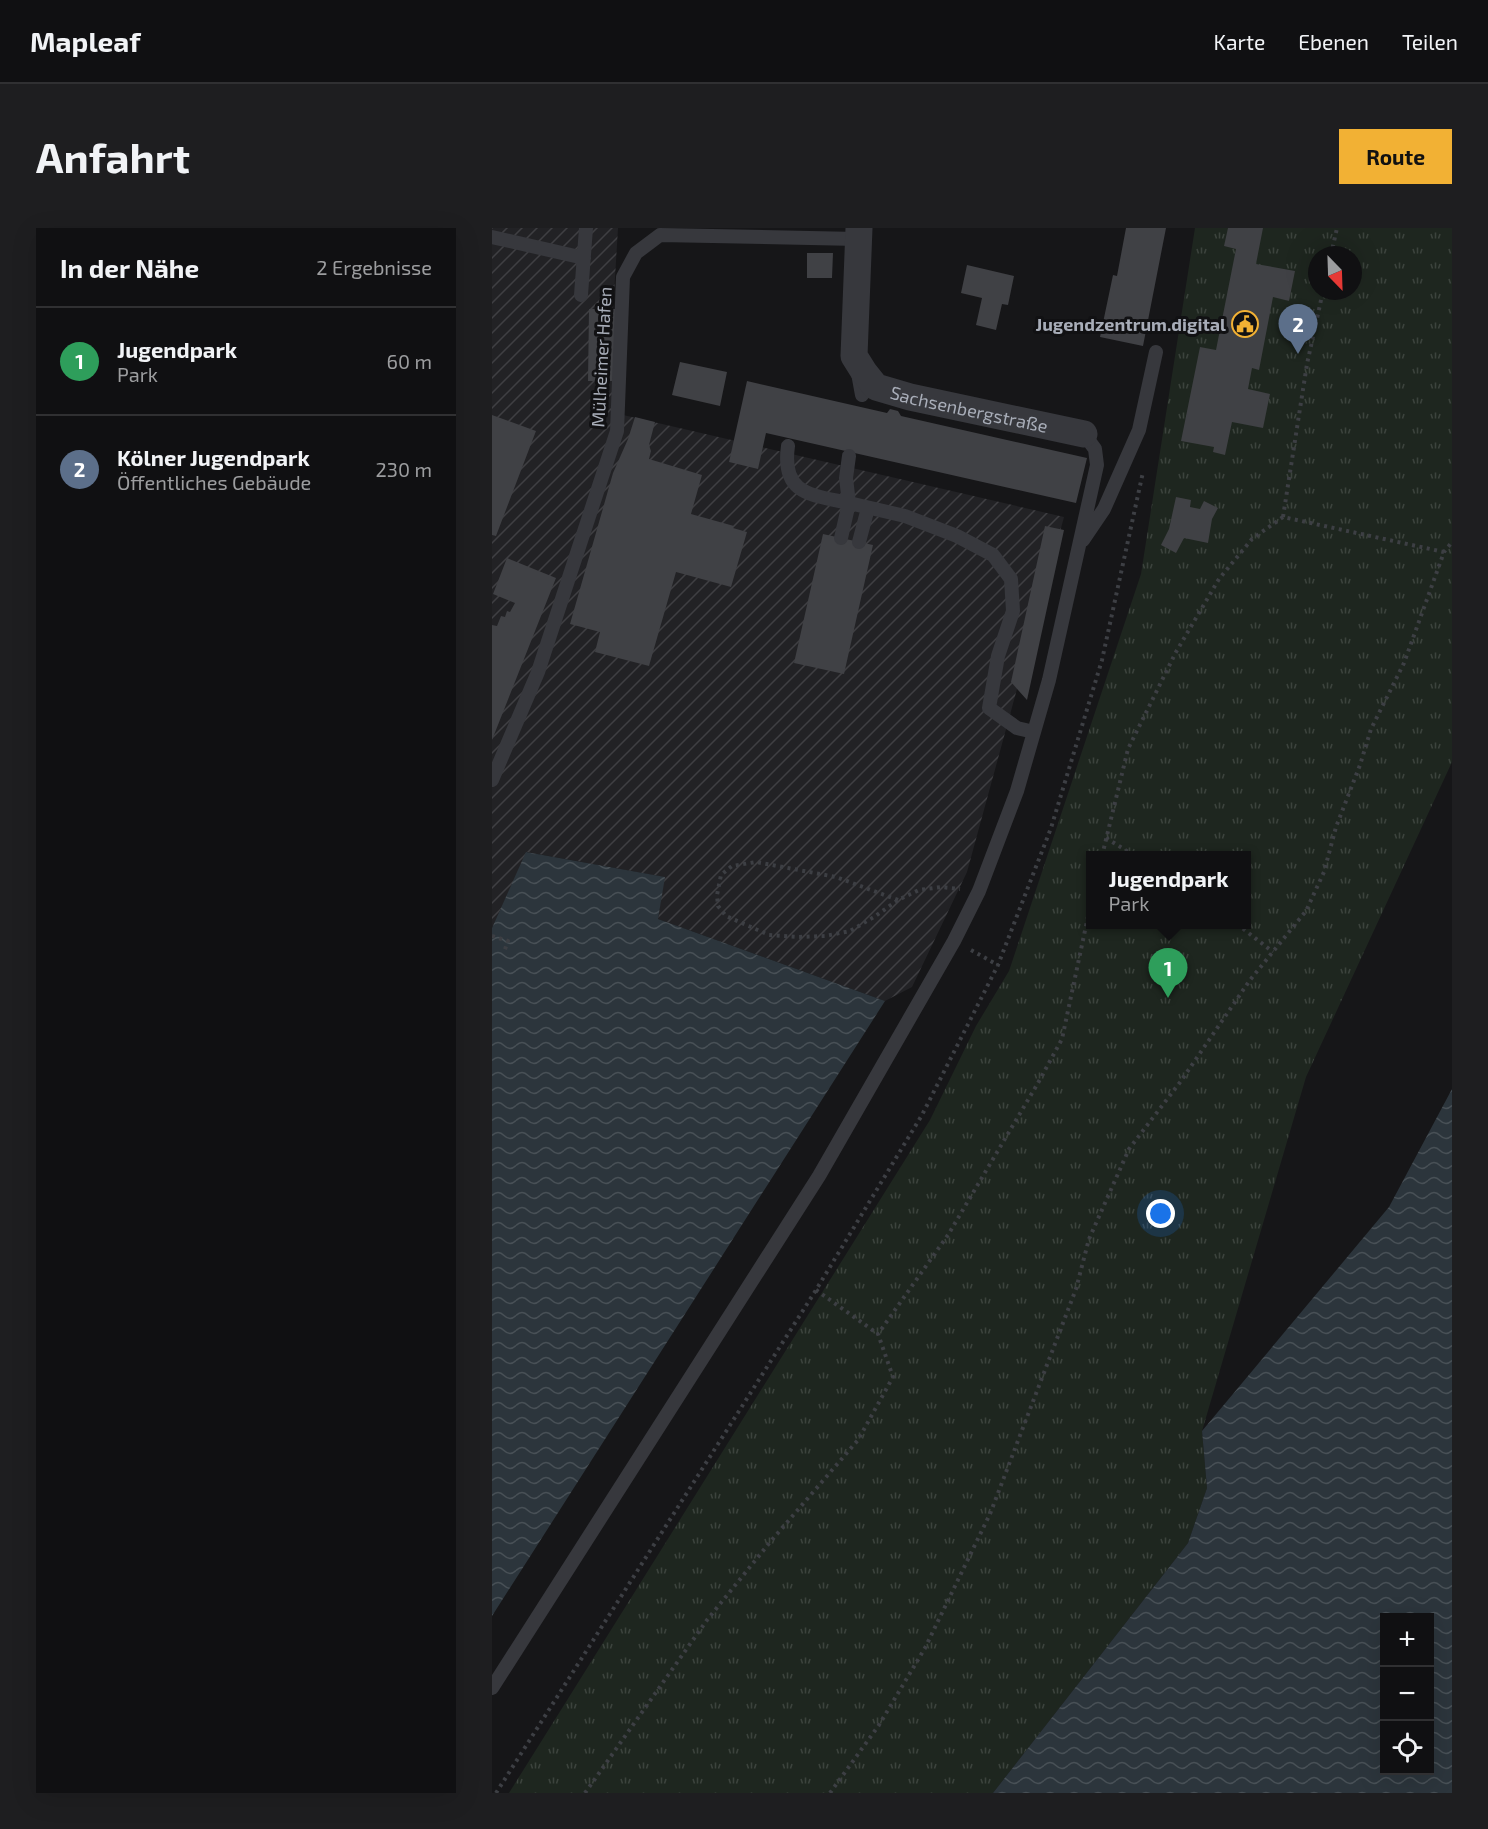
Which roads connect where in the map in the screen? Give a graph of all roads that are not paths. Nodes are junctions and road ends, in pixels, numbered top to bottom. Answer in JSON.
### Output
{"nodes":[{"id":1,"x":586,"y":228,"type":"edge"},
{"id":2,"x":859,"y":233,"type":"edge"},
{"id":3,"x":492,"y":237,"type":"edge"},
{"id":4,"x":584,"y":258,"type":"junction"},
{"id":5,"x":581,"y":295,"type":"dead end"},
{"id":6,"x":1156,"y":351,"type":"dead end"},
{"id":7,"x":854,"y":356,"type":"junction"},
{"id":8,"x":862,"y":395,"type":"dead end"},
{"id":9,"x":1084,"y":434,"type":"joint"},
{"id":10,"x":788,"y":446,"type":"dead end"},
{"id":11,"x":849,"y":456,"type":"dead end"},
{"id":12,"x":849,"y":503,"type":"junction"},
{"id":13,"x":868,"y":508,"type":"junction"},
{"id":14,"x":841,"y":538,"type":"dead end"},
{"id":15,"x":859,"y":542,"type":"dead end"},
{"id":16,"x":1078,"y":547,"type":"junction"},
{"id":17,"x":1034,"y":732,"type":"junction"},
{"id":18,"x":492,"y":780,"type":"edge"},
{"id":19,"x":492,"y":1688,"type":"edge"}],
"edges":[{"from":1,"to":4,"type":"lane"},
{"from":2,"to":7,"type":"street"},
{"from":2,"to":18,"type":"lane","name":"Mülheimer Hafen"},
{"from":3,"to":4,"type":"lane"},
{"from":4,"to":5,"type":"lane"},
{"from":6,"to":16,"type":"lane"},
{"from":7,"to":8,"type":"lane"},
{"from":7,"to":9,"type":"street","name":"Sachsenbergstraße"},
{"from":9,"to":16,"type":"lane"},
{"from":10,"to":12,"type":"lane"},
{"from":11,"to":12,"type":"lane"},
{"from":12,"to":13,"type":"lane"},
{"from":12,"to":14,"type":"lane"},
{"from":13,"to":15,"type":"lane"},
{"from":13,"to":17,"type":"lane"},
{"from":16,"to":17,"type":"lane"},
{"from":17,"to":19,"type":"lane"}]}
